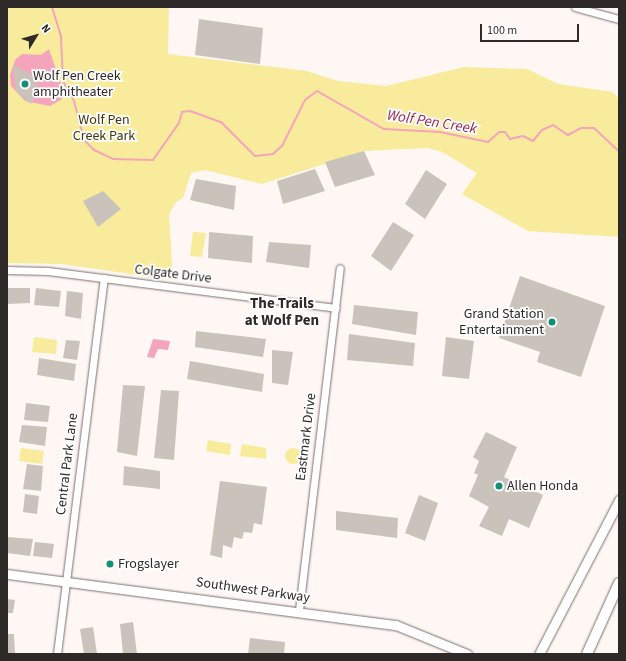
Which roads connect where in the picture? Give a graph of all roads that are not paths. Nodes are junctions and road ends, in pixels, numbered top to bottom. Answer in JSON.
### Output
{"nodes":[{"id":1,"x":575,"y":7,"type":"edge"},
{"id":2,"x":619,"y":19,"type":"edge"},
{"id":3,"x":340,"y":268,"type":"dead end"},
{"id":4,"x":7,"y":270,"type":"edge"},
{"id":5,"x":104,"y":278,"type":"junction"},
{"id":6,"x":336,"y":308,"type":"junction"},
{"id":7,"x":619,"y":500,"type":"edge"},
{"id":8,"x":7,"y":574,"type":"edge"},
{"id":9,"x":66,"y":582,"type":"junction"},
{"id":10,"x":619,"y":583,"type":"edge"},
{"id":11,"x":299,"y":610,"type":"junction"},
{"id":12,"x":57,"y":654,"type":"edge"},
{"id":13,"x":467,"y":654,"type":"edge"},
{"id":14,"x":539,"y":654,"type":"edge"},
{"id":15,"x":587,"y":654,"type":"edge"}],
"edges":[{"from":1,"to":2,"type":"street"},
{"from":3,"to":6,"type":"street","name":"Eastmark Drive"},
{"from":4,"to":5,"type":"street","name":"Colgate Drive"},
{"from":5,"to":6,"type":"street","name":"Colgate Drive"},
{"from":5,"to":9,"type":"street","name":"Central Park Lane"},
{"from":6,"to":11,"type":"street","name":"Eastmark Drive"},
{"from":7,"to":14,"type":"main road"},
{"from":8,"to":9,"type":"main road","name":"Southwest Parkway"},
{"from":9,"to":11,"type":"main road","name":"Southwest Parkway"},
{"from":9,"to":12,"type":"street","name":"Central Park Lane"},
{"from":10,"to":15,"type":"highway"},
{"from":11,"to":13,"type":"main road","name":"Southwest Parkway"}]}
